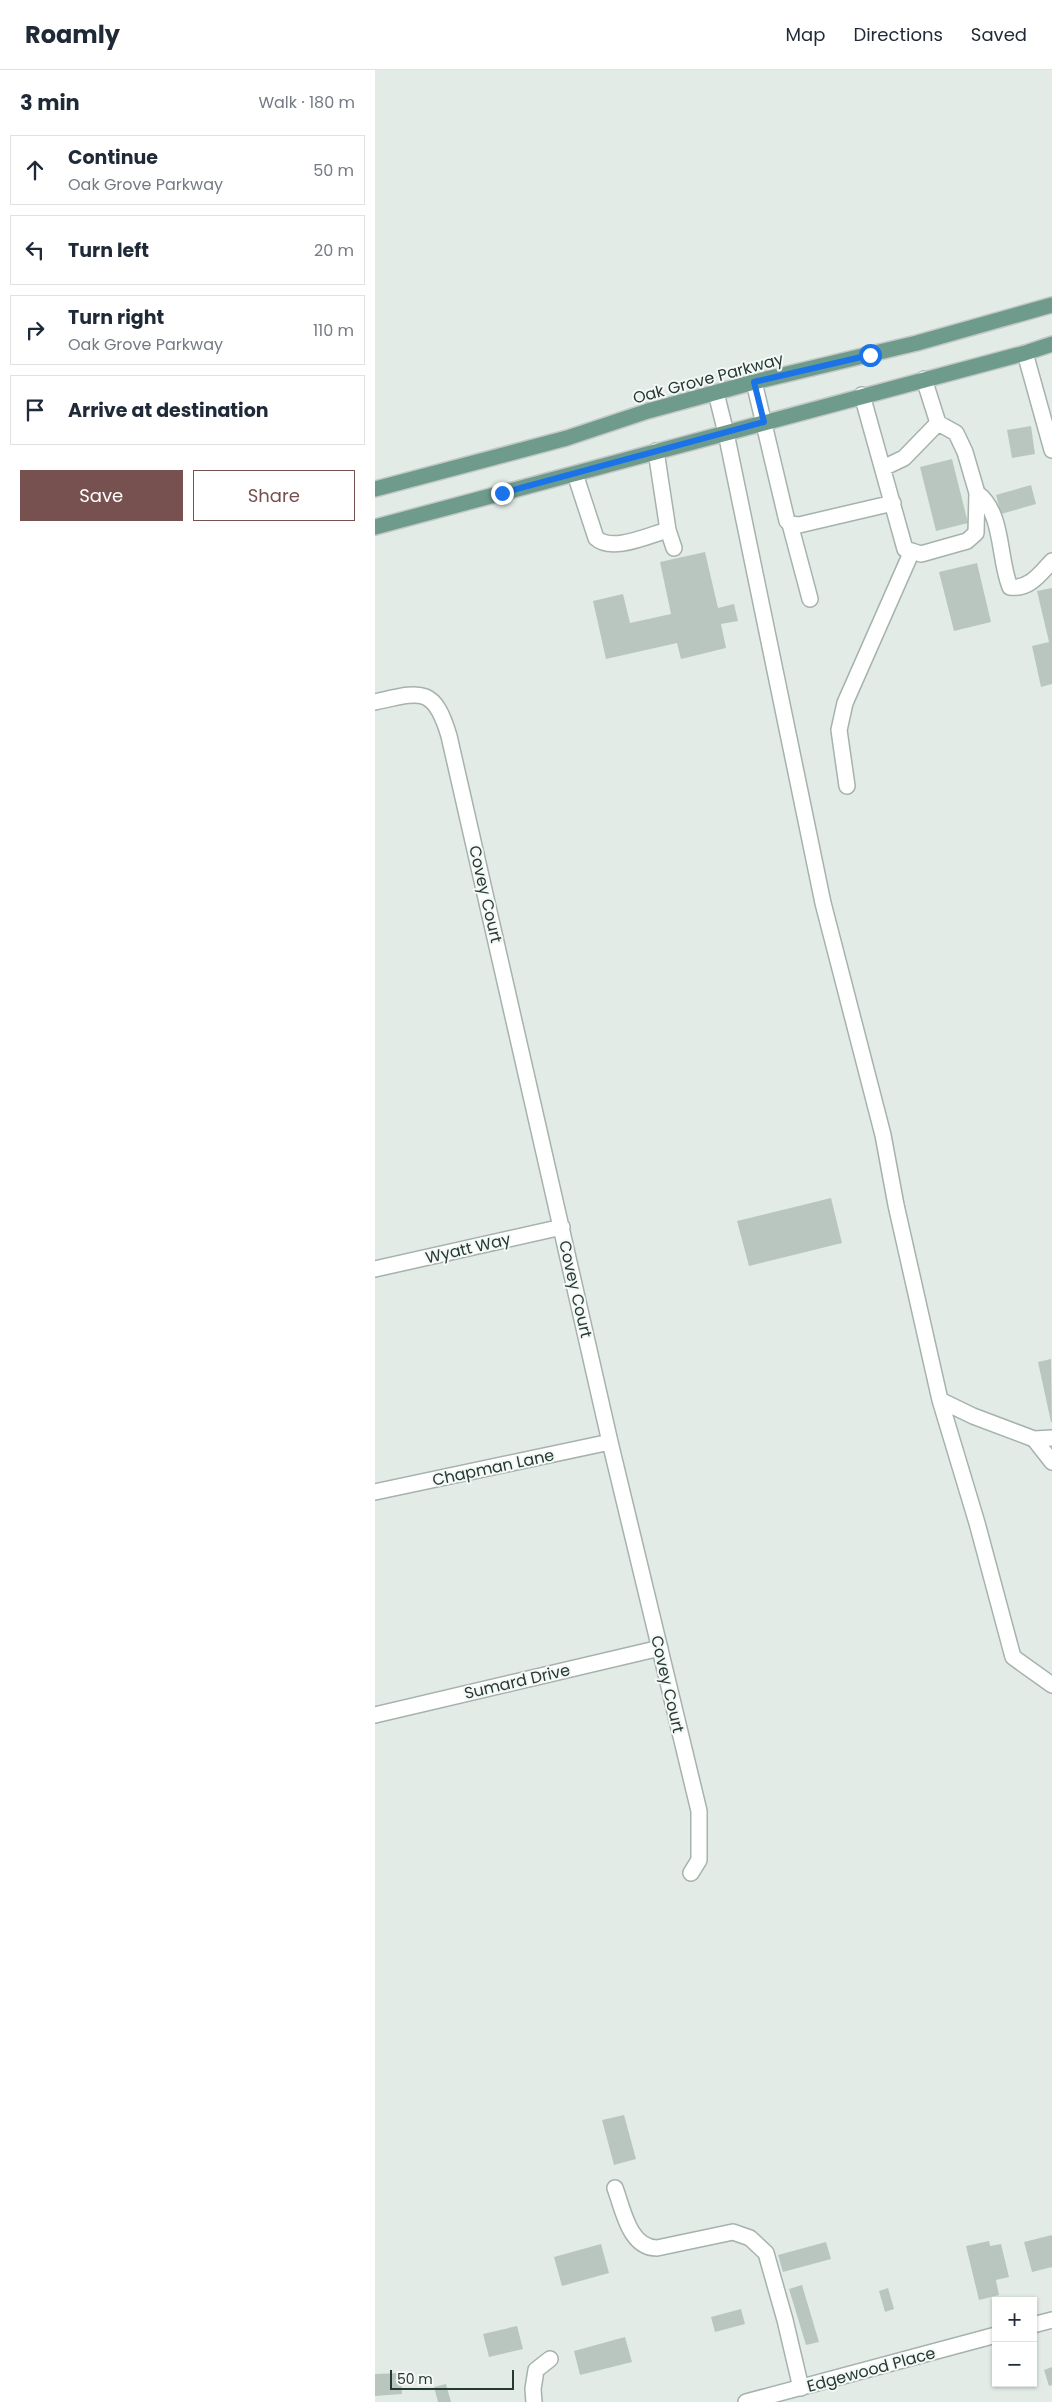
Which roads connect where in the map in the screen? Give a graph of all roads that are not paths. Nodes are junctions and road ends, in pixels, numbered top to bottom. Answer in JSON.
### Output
{"nodes":[{"id":1,"x":1052,"y":305,"type":"edge"},
{"id":2,"x":1052,"y":344,"type":"edge"},
{"id":3,"x":1025,"y":353,"type":"junction"},
{"id":4,"x":925,"y":379,"type":"junction"},
{"id":5,"x":754,"y":382,"type":"junction"},
{"id":6,"x":716,"y":393,"type":"junction"},
{"id":7,"x":862,"y":395,"type":"junction"},
{"id":8,"x":764,"y":422,"type":"junction"},
{"id":9,"x":938,"y":423,"type":"junction"},
{"id":10,"x":727,"y":433,"type":"junction"},
{"id":11,"x":1052,"y":450,"type":"edge"},
{"id":12,"x":656,"y":451,"type":"junction"},
{"id":13,"x":883,"y":468,"type":"junction"},
{"id":14,"x":575,"y":474,"type":"junction"},
{"id":15,"x":375,"y":489,"type":"edge"},
{"id":16,"x":977,"y":492,"type":"junction"},
{"id":17,"x":893,"y":503,"type":"junction"},
{"id":18,"x":790,"y":524,"type":"junction"},
{"id":19,"x":375,"y":527,"type":"edge"},
{"id":20,"x":669,"y":530,"type":"junction"},
{"id":21,"x":674,"y":548,"type":"dead end"},
{"id":22,"x":912,"y":551,"type":"junction"},
{"id":23,"x":1052,"y":561,"type":"edge"},
{"id":24,"x":810,"y":599,"type":"dead end"},
{"id":25,"x":375,"y":702,"type":"edge"},
{"id":26,"x":847,"y":786,"type":"dead end"},
{"id":27,"x":562,"y":1227,"type":"junction"},
{"id":28,"x":375,"y":1269,"type":"edge"},
{"id":29,"x":940,"y":1400,"type":"junction"},
{"id":30,"x":1052,"y":1438,"type":"edge"},
{"id":31,"x":1034,"y":1439,"type":"junction"},
{"id":32,"x":610,"y":1442,"type":"junction"},
{"id":33,"x":1052,"y":1462,"type":"edge"},
{"id":34,"x":375,"y":1492,"type":"edge"},
{"id":35,"x":660,"y":1648,"type":"junction"},
{"id":36,"x":1052,"y":1685,"type":"edge"},
{"id":37,"x":375,"y":1715,"type":"edge"},
{"id":38,"x":691,"y":1873,"type":"dead end"},
{"id":39,"x":615,"y":2188,"type":"dead end"},
{"id":40,"x":1052,"y":2320,"type":"edge"},
{"id":41,"x":1037,"y":2324,"type":"edge"},
{"id":42,"x":992,"y":2336,"type":"edge"},
{"id":43,"x":550,"y":2359,"type":"dead end"},
{"id":44,"x":801,"y":2388,"type":"junction"},
{"id":45,"x":534,"y":2402,"type":"edge"},
{"id":46,"x":746,"y":2402,"type":"edge"}],
"edges":[{"from":1,"to":5,"type":"main road","name":"Oak Grove Parkway"},
{"from":2,"to":3,"type":"main road"},
{"from":3,"to":4,"type":"main road"},
{"from":3,"to":11,"type":"street"},
{"from":4,"to":7,"type":"main road"},
{"from":4,"to":9,"type":"street"},
{"from":5,"to":6,"type":"main road","name":"Oak Grove Parkway"},
{"from":5,"to":8,"type":"street"},
{"from":6,"to":10,"type":"street"},
{"from":6,"to":15,"type":"main road","name":"Oak Grove Parkway"},
{"from":7,"to":8,"type":"main road"},
{"from":7,"to":13,"type":"street"},
{"from":8,"to":10,"type":"main road"},
{"from":8,"to":18,"type":"street"},
{"from":9,"to":13,"type":"street"},
{"from":9,"to":16,"type":"street"},
{"from":10,"to":12,"type":"main road"},
{"from":10,"to":29,"type":"street"},
{"from":12,"to":14,"type":"main road"},
{"from":12,"to":20,"type":"street"},
{"from":13,"to":17,"type":"street"},
{"from":14,"to":19,"type":"main road"},
{"from":14,"to":20,"type":"street"},
{"from":16,"to":22,"type":"street"},
{"from":16,"to":23,"type":"street"},
{"from":17,"to":18,"type":"street"},
{"from":17,"to":22,"type":"street"},
{"from":18,"to":24,"type":"street"},
{"from":20,"to":21,"type":"street"},
{"from":22,"to":26,"type":"street"},
{"from":25,"to":27,"type":"street","name":"Covey Court"},
{"from":27,"to":28,"type":"street","name":"Wyatt Way"},
{"from":27,"to":32,"type":"street","name":"Covey Court"},
{"from":29,"to":31,"type":"street"},
{"from":29,"to":36,"type":"street"},
{"from":30,"to":31,"type":"street"},
{"from":31,"to":33,"type":"street"},
{"from":32,"to":34,"type":"street","name":"Chapman Lane"},
{"from":32,"to":35,"type":"street","name":"Covey Court"},
{"from":35,"to":37,"type":"street","name":"Sumard Drive"},
{"from":35,"to":38,"type":"street","name":"Covey Court"},
{"from":39,"to":44,"type":"street"},
{"from":40,"to":41,"type":"street"},
{"from":42,"to":44,"type":"street","name":"Edgewood Place"},
{"from":43,"to":45,"type":"street"},
{"from":44,"to":46,"type":"street","name":"Edgewood Place"}]}
